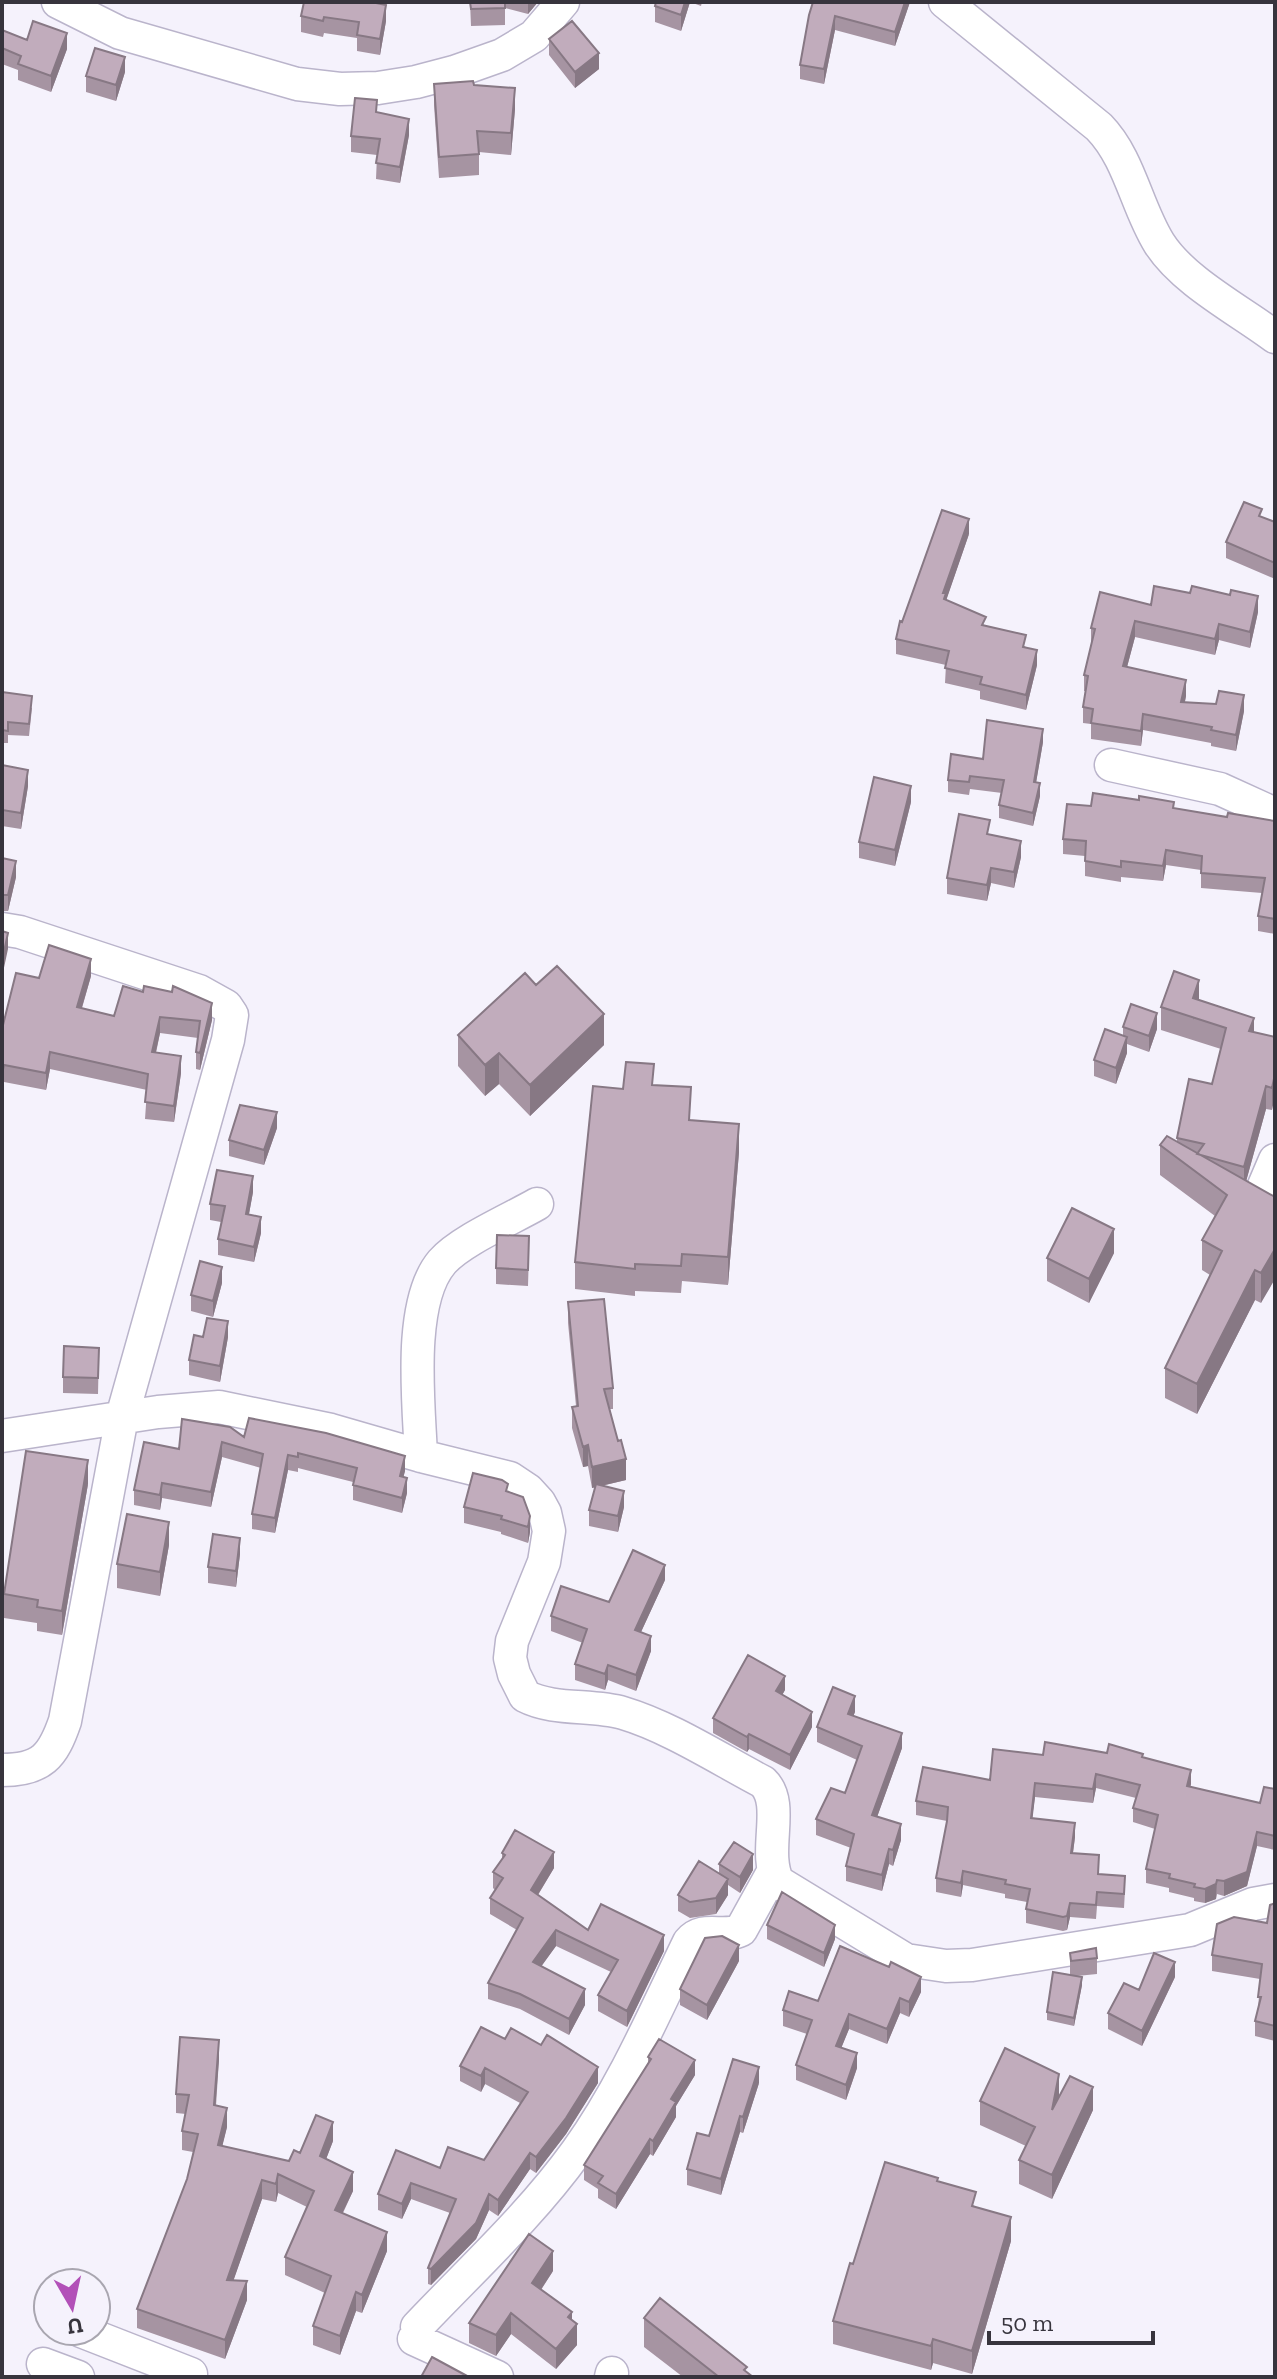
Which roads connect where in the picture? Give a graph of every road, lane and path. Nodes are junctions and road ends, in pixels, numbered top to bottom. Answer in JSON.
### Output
{"nodes":[{"id":1,"x":58,"y":2,"type":"edge"},
{"id":2,"x":563,"y":2,"type":"edge"},
{"id":3,"x":945,"y":2,"type":"edge"},
{"id":4,"x":1275,"y":337,"type":"edge"},
{"id":5,"x":1111,"y":765,"type":"dead end"},
{"id":6,"x":1275,"y":814,"type":"edge"},
{"id":7,"x":2,"y":929,"type":"edge"},
{"id":8,"x":537,"y":1204,"type":"dead end"},
{"id":9,"x":122,"y":1417,"type":"junction"},
{"id":10,"x":2,"y":1436,"type":"edge"},
{"id":11,"x":421,"y":1456,"type":"junction"},
{"id":12,"x":2,"y":1770,"type":"edge"},
{"id":13,"x":773,"y":1872,"type":"junction"},
{"id":14,"x":1275,"y":1900,"type":"edge"},
{"id":15,"x":112,"y":2342,"type":"edge"},
{"id":16,"x":43,"y":2364,"type":"dead end"},
{"id":17,"x":192,"y":2369,"type":"edge"},
{"id":18,"x":78,"y":2377,"type":"edge"},
{"id":19,"x":497,"y":2377,"type":"edge"}],
"edges":[{"from":1,"to":2,"type":"street"},
{"from":3,"to":4,"type":"street"},
{"from":5,"to":6,"type":"street"},
{"from":7,"to":9,"type":"street"},
{"from":8,"to":11,"type":"street"},
{"from":9,"to":10,"type":"street"},
{"from":9,"to":11,"type":"street"},
{"from":9,"to":12,"type":"street"},
{"from":11,"to":13,"type":"street"},
{"from":13,"to":14,"type":"street"},
{"from":13,"to":19,"type":"street"},
{"from":15,"to":17,"type":"street"},
{"from":16,"to":18,"type":"street"}]}
